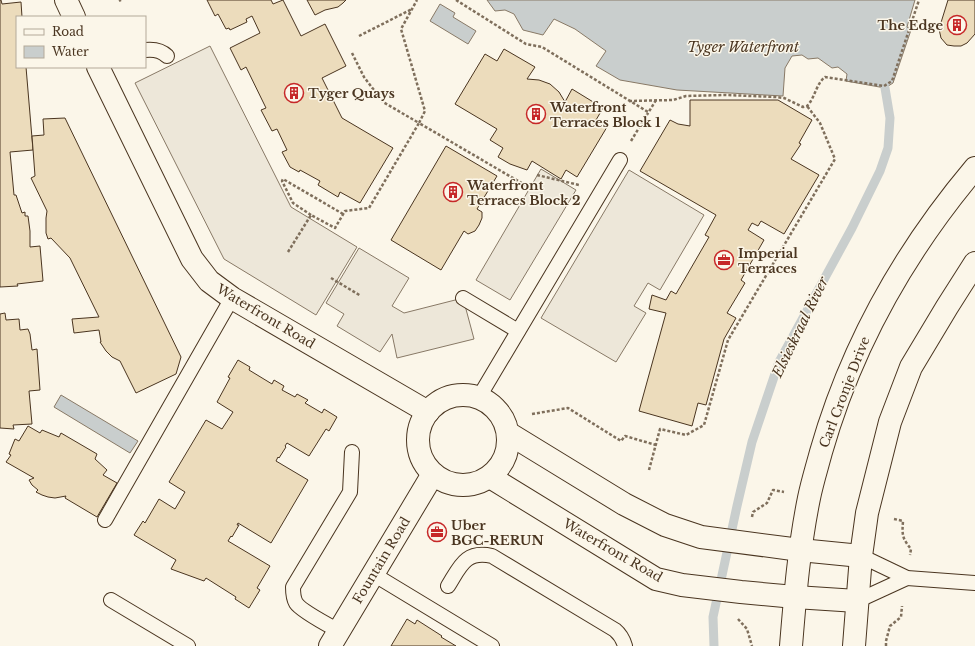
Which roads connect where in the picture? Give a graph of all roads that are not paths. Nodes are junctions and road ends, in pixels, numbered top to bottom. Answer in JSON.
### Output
{"nodes":[{"id":1,"x":66,"y":0,"type":"edge"},
{"id":2,"x":74,"y":16,"type":"edge"},
{"id":3,"x":146,"y":50,"type":"edge"},
{"id":4,"x":167,"y":56,"type":"dead end"},
{"id":5,"x":103,"y":69,"type":"edge"},
{"id":6,"x":620,"y":160,"type":"road end"},
{"id":7,"x":975,"y":168,"type":"edge"},
{"id":8,"x":975,"y":263,"type":"edge"},
{"id":9,"x":232,"y":298,"type":"junction"},
{"id":10,"x":463,"y":298,"type":"dead end"},
{"id":11,"x":518,"y":331,"type":"junction"},
{"id":12,"x":479,"y":398,"type":"junction"},
{"id":13,"x":428,"y":412,"type":"junction"},
{"id":14,"x":508,"y":433,"type":"junction"},
{"id":15,"x":352,"y":452,"type":"dead end"},
{"id":16,"x":433,"y":474,"type":"junction"},
{"id":17,"x":490,"y":477,"type":"junction"},
{"id":18,"x":105,"y":520,"type":"dead end"},
{"id":19,"x":800,"y":550,"type":"junction"},
{"id":20,"x":861,"y":556,"type":"junction"},
{"id":21,"x":373,"y":574,"type":"junction"},
{"id":22,"x":907,"y":578,"type":"junction"},
{"id":23,"x":975,"y":583,"type":"edge"},
{"id":24,"x":448,"y":586,"type":"dead end"},
{"id":25,"x":795,"y":597,"type":"junction"},
{"id":26,"x":111,"y":600,"type":"dead end"},
{"id":27,"x":857,"y":601,"type":"junction"},
{"id":28,"x":335,"y":639,"type":"edge"},
{"id":29,"x":188,"y":646,"type":"edge"},
{"id":30,"x":492,"y":646,"type":"edge"},
{"id":31,"x":625,"y":646,"type":"edge"},
{"id":32,"x":791,"y":646,"type":"edge"},
{"id":33,"x":854,"y":646,"type":"edge"}],
"edges":[{"from":1,"to":2,"type":"street"},
{"from":3,"to":4,"type":"lane"},
{"from":5,"to":9,"type":"street","name":"Waterfront Road"},
{"from":6,"to":11,"type":"lane"},
{"from":7,"to":19,"type":"street","name":"Carl Cronje Drive"},
{"from":8,"to":20,"type":"street"},
{"from":9,"to":13,"type":"street","name":"Waterfront Road"},
{"from":9,"to":18,"type":"lane"},
{"from":10,"to":11,"type":"lane"},
{"from":11,"to":12,"type":"lane"},
{"from":12,"to":13,"type":"street"},
{"from":12,"to":14,"type":"street"},
{"from":13,"to":16,"type":"street"},
{"from":14,"to":17,"type":"street"},
{"from":14,"to":19,"type":"street"},
{"from":15,"to":28,"type":"lane"},
{"from":16,"to":17,"type":"street"},
{"from":16,"to":21,"type":"street","name":"Fountain Road"},
{"from":17,"to":25,"type":"street","name":"Waterfront Road"},
{"from":19,"to":20,"type":"street"},
{"from":19,"to":25,"type":"street","name":"Carl Cronje Drive"},
{"from":20,"to":22,"type":"lane"},
{"from":20,"to":27,"type":"street"},
{"from":21,"to":28,"type":"street","name":"Fountain Road"},
{"from":21,"to":30,"type":"lane"},
{"from":22,"to":23,"type":"lane"},
{"from":22,"to":27,"type":"lane"},
{"from":24,"to":31,"type":"lane"},
{"from":25,"to":27,"type":"street","name":"Waterfront Road"},
{"from":25,"to":32,"type":"street","name":"Carl Cronje Drive"},
{"from":26,"to":29,"type":"lane"},
{"from":27,"to":33,"type":"street"}]}
